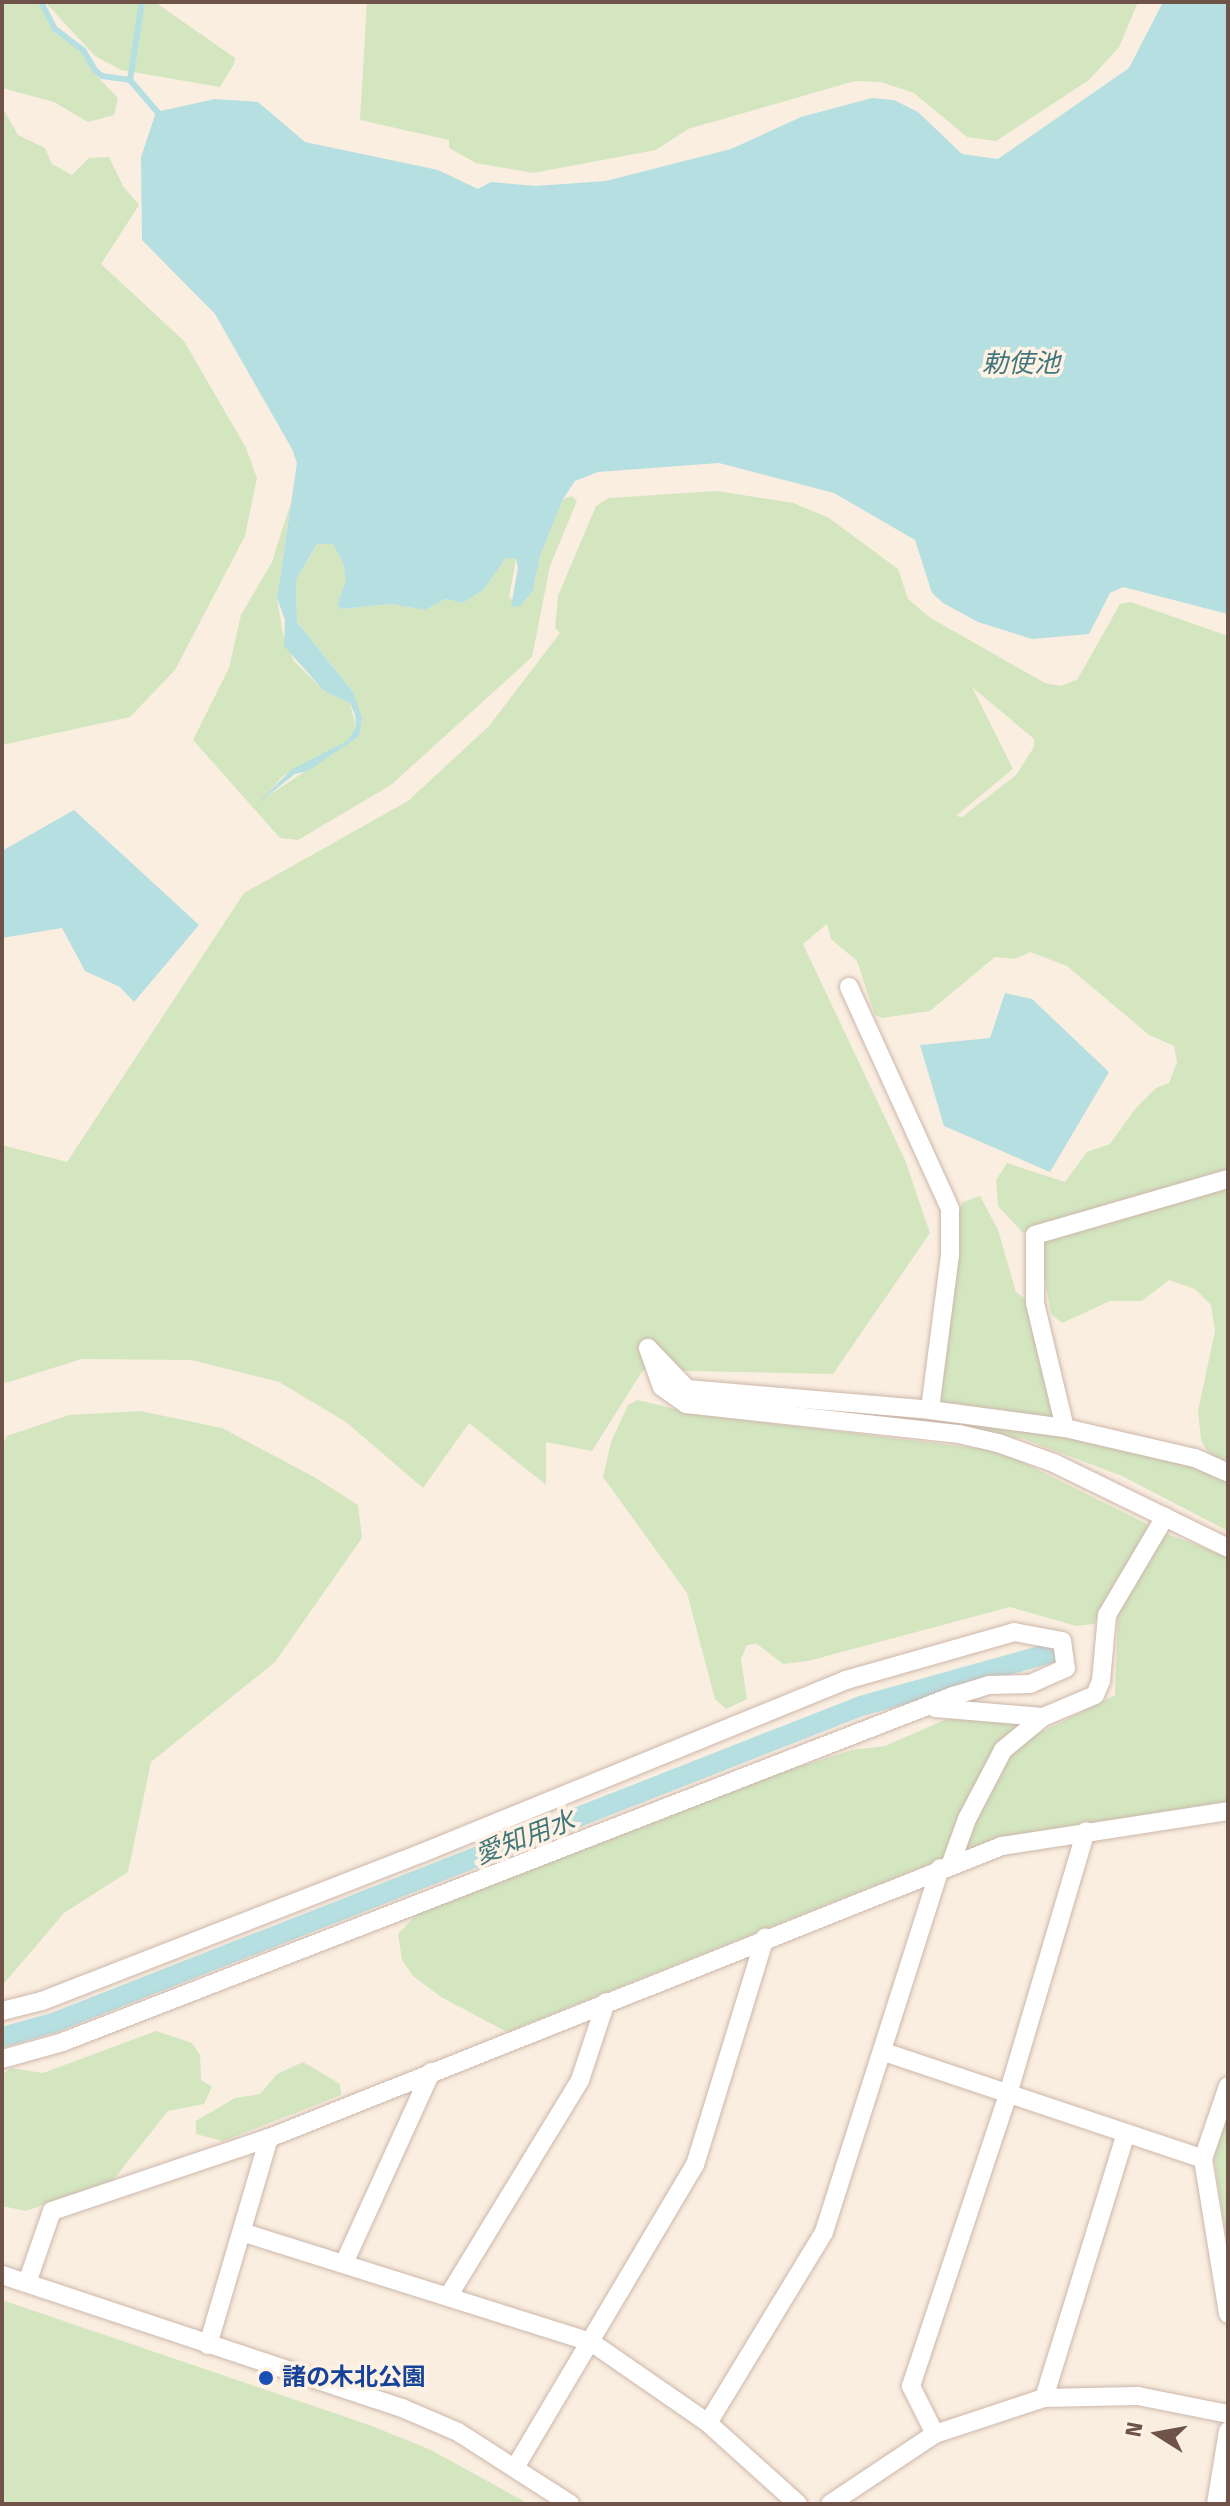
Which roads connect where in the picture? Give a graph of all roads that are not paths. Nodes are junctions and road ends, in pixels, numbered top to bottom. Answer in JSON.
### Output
{"nodes":[{"id":1,"x":849,"y":987,"type":"dead end"},
{"id":2,"x":1228,"y":1179,"type":"edge"},
{"id":3,"x":930,"y":1410,"type":"junction"},
{"id":4,"x":1065,"y":1428,"type":"junction"},
{"id":5,"x":1228,"y":1473,"type":"edge"},
{"id":6,"x":1165,"y":1517,"type":"junction"},
{"id":7,"x":1228,"y":1548,"type":"edge"},
{"id":8,"x":928,"y":1709,"type":"junction"},
{"id":9,"x":1043,"y":1717,"type":"junction"},
{"id":10,"x":1228,"y":1811,"type":"edge"},
{"id":11,"x":1086,"y":1831,"type":"junction"},
{"id":12,"x":946,"y":1866,"type":"junction"},
{"id":13,"x":765,"y":1938,"type":"junction"},
{"id":14,"x":606,"y":2002,"type":"junction"},
{"id":15,"x":2,"y":2011,"type":"edge"},
{"id":16,"x":884,"y":2052,"type":"junction"},
{"id":17,"x":2,"y":2059,"type":"edge"},
{"id":18,"x":431,"y":2072,"type":"junction"},
{"id":19,"x":1228,"y":2086,"type":"edge"},
{"id":20,"x":1008,"y":2094,"type":"junction"},
{"id":21,"x":1125,"y":2137,"type":"junction"},
{"id":22,"x":269,"y":2138,"type":"junction"},
{"id":23,"x":1203,"y":2159,"type":"junction"},
{"id":24,"x":245,"y":2233,"type":"junction"},
{"id":25,"x":345,"y":2261,"type":"junction"},
{"id":26,"x":2,"y":2275,"type":"edge"},
{"id":27,"x":27,"y":2283,"type":"junction"},
{"id":28,"x":449,"y":2295,"type":"junction"},
{"id":29,"x":1228,"y":2314,"type":"edge"},
{"id":30,"x":591,"y":2342,"type":"junction"},
{"id":31,"x":208,"y":2345,"type":"junction"},
{"id":32,"x":1044,"y":2398,"type":"junction"},
{"id":33,"x":1228,"y":2414,"type":"edge"},
{"id":34,"x":708,"y":2423,"type":"junction"},
{"id":35,"x":1228,"y":2431,"type":"edge"},
{"id":36,"x":935,"y":2434,"type":"junction"},
{"id":37,"x":516,"y":2466,"type":"junction"},
{"id":38,"x":570,"y":2504,"type":"edge"},
{"id":39,"x":798,"y":2504,"type":"edge"},
{"id":40,"x":830,"y":2504,"type":"edge"},
{"id":41,"x":1216,"y":2504,"type":"edge"}],
"edges":[{"from":1,"to":3,"type":"street"},
{"from":2,"to":4,"type":"street"},
{"from":3,"to":4,"type":"street"},
{"from":3,"to":6,"type":"street"},
{"from":4,"to":5,"type":"street"},
{"from":6,"to":7,"type":"street"},
{"from":6,"to":9,"type":"street"},
{"from":8,"to":9,"type":"street"},
{"from":8,"to":15,"type":"street"},
{"from":8,"to":17,"type":"street"},
{"from":9,"to":12,"type":"street"},
{"from":10,"to":11,"type":"street"},
{"from":11,"to":12,"type":"street"},
{"from":11,"to":20,"type":"street"},
{"from":12,"to":13,"type":"street"},
{"from":12,"to":16,"type":"street"},
{"from":13,"to":14,"type":"street"},
{"from":13,"to":30,"type":"street"},
{"from":14,"to":18,"type":"street"},
{"from":14,"to":28,"type":"street"},
{"from":16,"to":20,"type":"street"},
{"from":16,"to":34,"type":"street"},
{"from":18,"to":22,"type":"street"},
{"from":18,"to":25,"type":"street"},
{"from":19,"to":23,"type":"street"},
{"from":20,"to":21,"type":"street"},
{"from":20,"to":36,"type":"street"},
{"from":21,"to":23,"type":"street"},
{"from":21,"to":32,"type":"street"},
{"from":22,"to":24,"type":"street"},
{"from":22,"to":27,"type":"street"},
{"from":23,"to":29,"type":"street"},
{"from":24,"to":25,"type":"street"},
{"from":24,"to":31,"type":"street"},
{"from":25,"to":28,"type":"street"},
{"from":26,"to":27,"type":"street"},
{"from":27,"to":31,"type":"street"},
{"from":28,"to":30,"type":"street"},
{"from":30,"to":34,"type":"street"},
{"from":30,"to":37,"type":"street"},
{"from":31,"to":37,"type":"street"},
{"from":32,"to":33,"type":"street"},
{"from":32,"to":36,"type":"street"},
{"from":34,"to":39,"type":"street"},
{"from":35,"to":41,"type":"street"},
{"from":36,"to":40,"type":"street"},
{"from":37,"to":38,"type":"street"}]}
